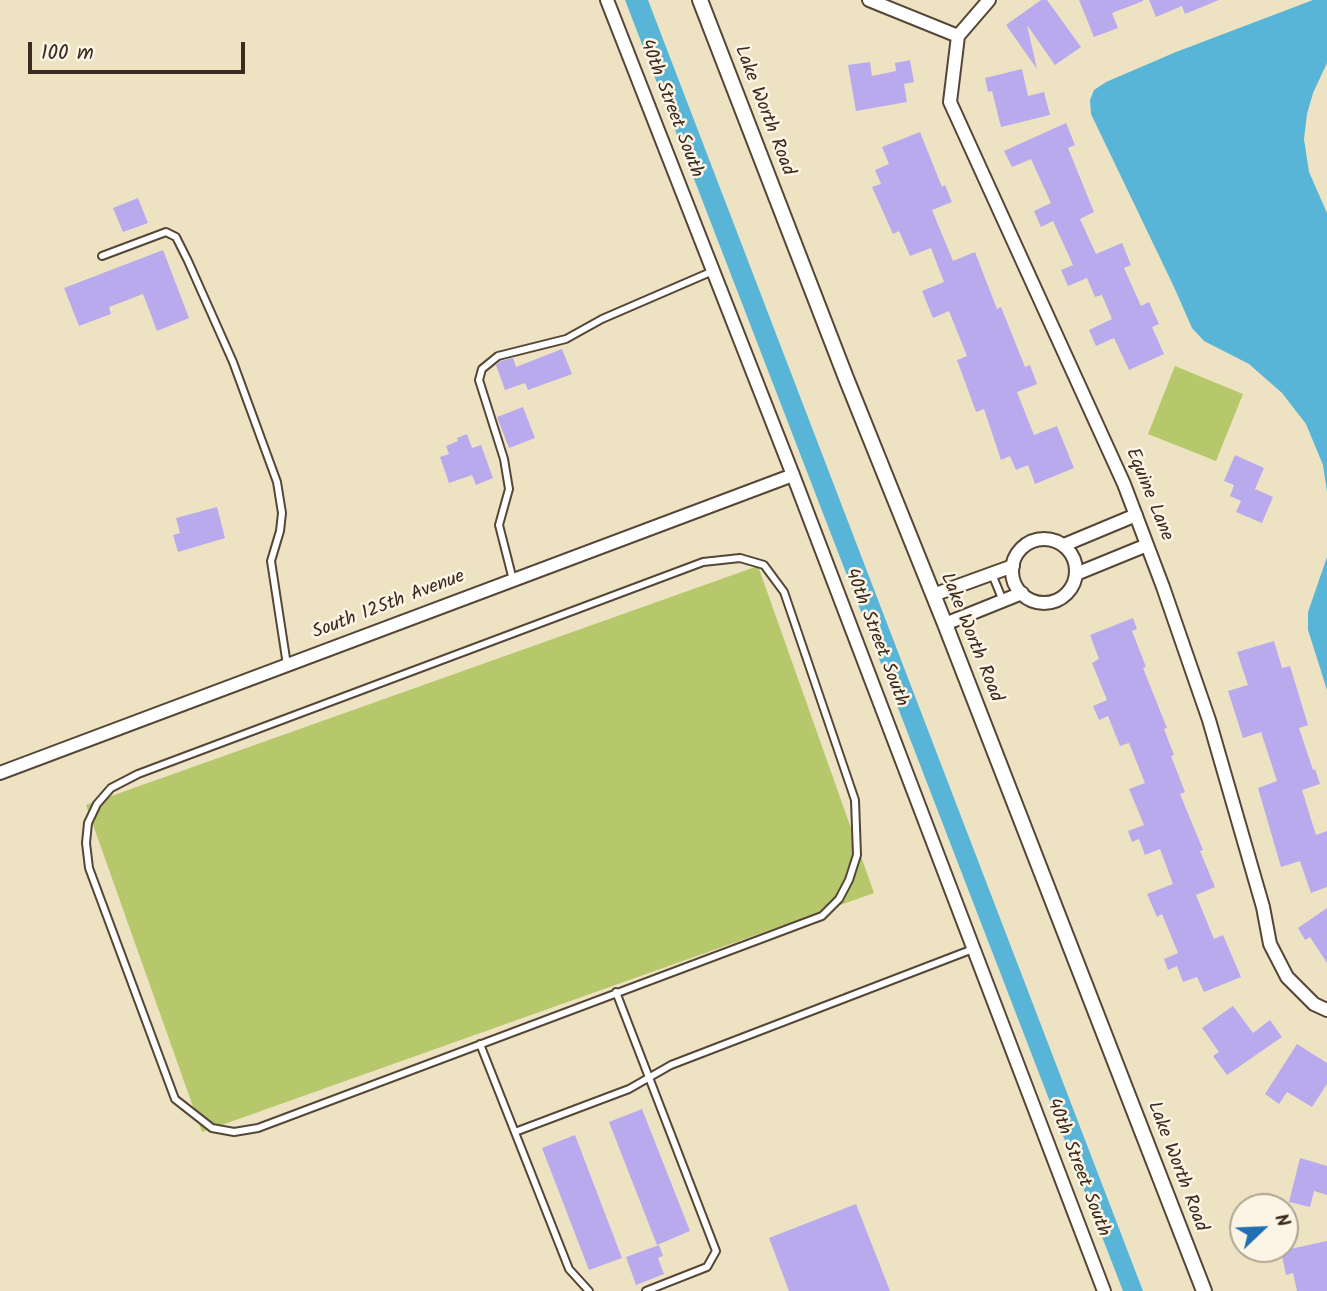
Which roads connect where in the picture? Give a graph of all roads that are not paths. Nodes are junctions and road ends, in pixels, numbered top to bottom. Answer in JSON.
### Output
{"nodes":[{"id":1,"x":607,"y":0,"type":"edge"},
{"id":2,"x":700,"y":0,"type":"edge"},
{"id":3,"x":869,"y":0,"type":"edge"},
{"id":4,"x":989,"y":0,"type":"edge"},
{"id":5,"x":958,"y":36,"type":"junction"},
{"id":6,"x":102,"y":257,"type":"dead end"},
{"id":7,"x":713,"y":271,"type":"junction"},
{"id":8,"x":793,"y":475,"type":"junction"},
{"id":9,"x":1136,"y":515,"type":"junction"},
{"id":10,"x":1064,"y":545,"type":"junction"},
{"id":11,"x":1147,"y":545,"type":"junction"},
{"id":12,"x":1013,"y":566,"type":"junction"},
{"id":13,"x":992,"y":574,"type":"junction"},
{"id":14,"x":1076,"y":574,"type":"junction"},
{"id":15,"x":513,"y":580,"type":"junction"},
{"id":16,"x":1022,"y":593,"type":"junction"},
{"id":17,"x":933,"y":595,"type":"junction"},
{"id":18,"x":1003,"y":601,"type":"junction"},
{"id":19,"x":945,"y":624,"type":"junction"},
{"id":20,"x":288,"y":665,"type":"junction"},
{"id":21,"x":0,"y":773,"type":"edge"},
{"id":22,"x":973,"y":949,"type":"junction"},
{"id":23,"x":616,"y":992,"type":"junction"},
{"id":24,"x":1327,"y":1010,"type":"edge"},
{"id":25,"x":480,"y":1045,"type":"junction"},
{"id":26,"x":649,"y":1078,"type":"junction"},
{"id":27,"x":515,"y":1132,"type":"junction"},
{"id":28,"x":589,"y":1291,"type":"edge"},
{"id":29,"x":646,"y":1291,"type":"edge"},
{"id":30,"x":1104,"y":1291,"type":"edge"},
{"id":31,"x":1204,"y":1291,"type":"edge"}],
"edges":[{"from":1,"to":7,"type":"street","name":"40th Street South"},
{"from":2,"to":17,"type":"street","name":"Lake Worth Road"},
{"from":3,"to":5,"type":"street"},
{"from":4,"to":5,"type":"street"},
{"from":5,"to":9,"type":"street","name":"Equine Lane"},
{"from":6,"to":20,"type":"lane"},
{"from":7,"to":8,"type":"street","name":"40th Street South"},
{"from":7,"to":15,"type":"lane"},
{"from":8,"to":15,"type":"street","name":"South 125th Avenue"},
{"from":8,"to":22,"type":"street","name":"40th Street South"},
{"from":9,"to":10,"type":"street"},
{"from":9,"to":11,"type":"street","name":"Equine Lane"},
{"from":10,"to":12,"type":"street"},
{"from":10,"to":14,"type":"street"},
{"from":11,"to":14,"type":"street"},
{"from":11,"to":24,"type":"street","name":"Equine Lane"},
{"from":12,"to":13,"type":"street"},
{"from":12,"to":16,"type":"street"},
{"from":13,"to":17,"type":"street"},
{"from":13,"to":18,"type":"lane"},
{"from":14,"to":16,"type":"street"},
{"from":15,"to":20,"type":"street","name":"South 125th Avenue"},
{"from":16,"to":18,"type":"street"},
{"from":17,"to":19,"type":"street","name":"Lake Worth Road"},
{"from":18,"to":19,"type":"street"},
{"from":19,"to":31,"type":"street","name":"Lake Worth Road"},
{"from":20,"to":21,"type":"street","name":"South 125th Avenue"},
{"from":22,"to":26,"type":"lane"},
{"from":22,"to":30,"type":"street","name":"40th Street South"},
{"from":23,"to":25,"type":"lane"},
{"from":23,"to":25,"type":"lane"},
{"from":23,"to":26,"type":"lane"},
{"from":25,"to":27,"type":"lane"},
{"from":26,"to":27,"type":"lane"},
{"from":26,"to":29,"type":"lane"},
{"from":27,"to":28,"type":"lane"}]}
